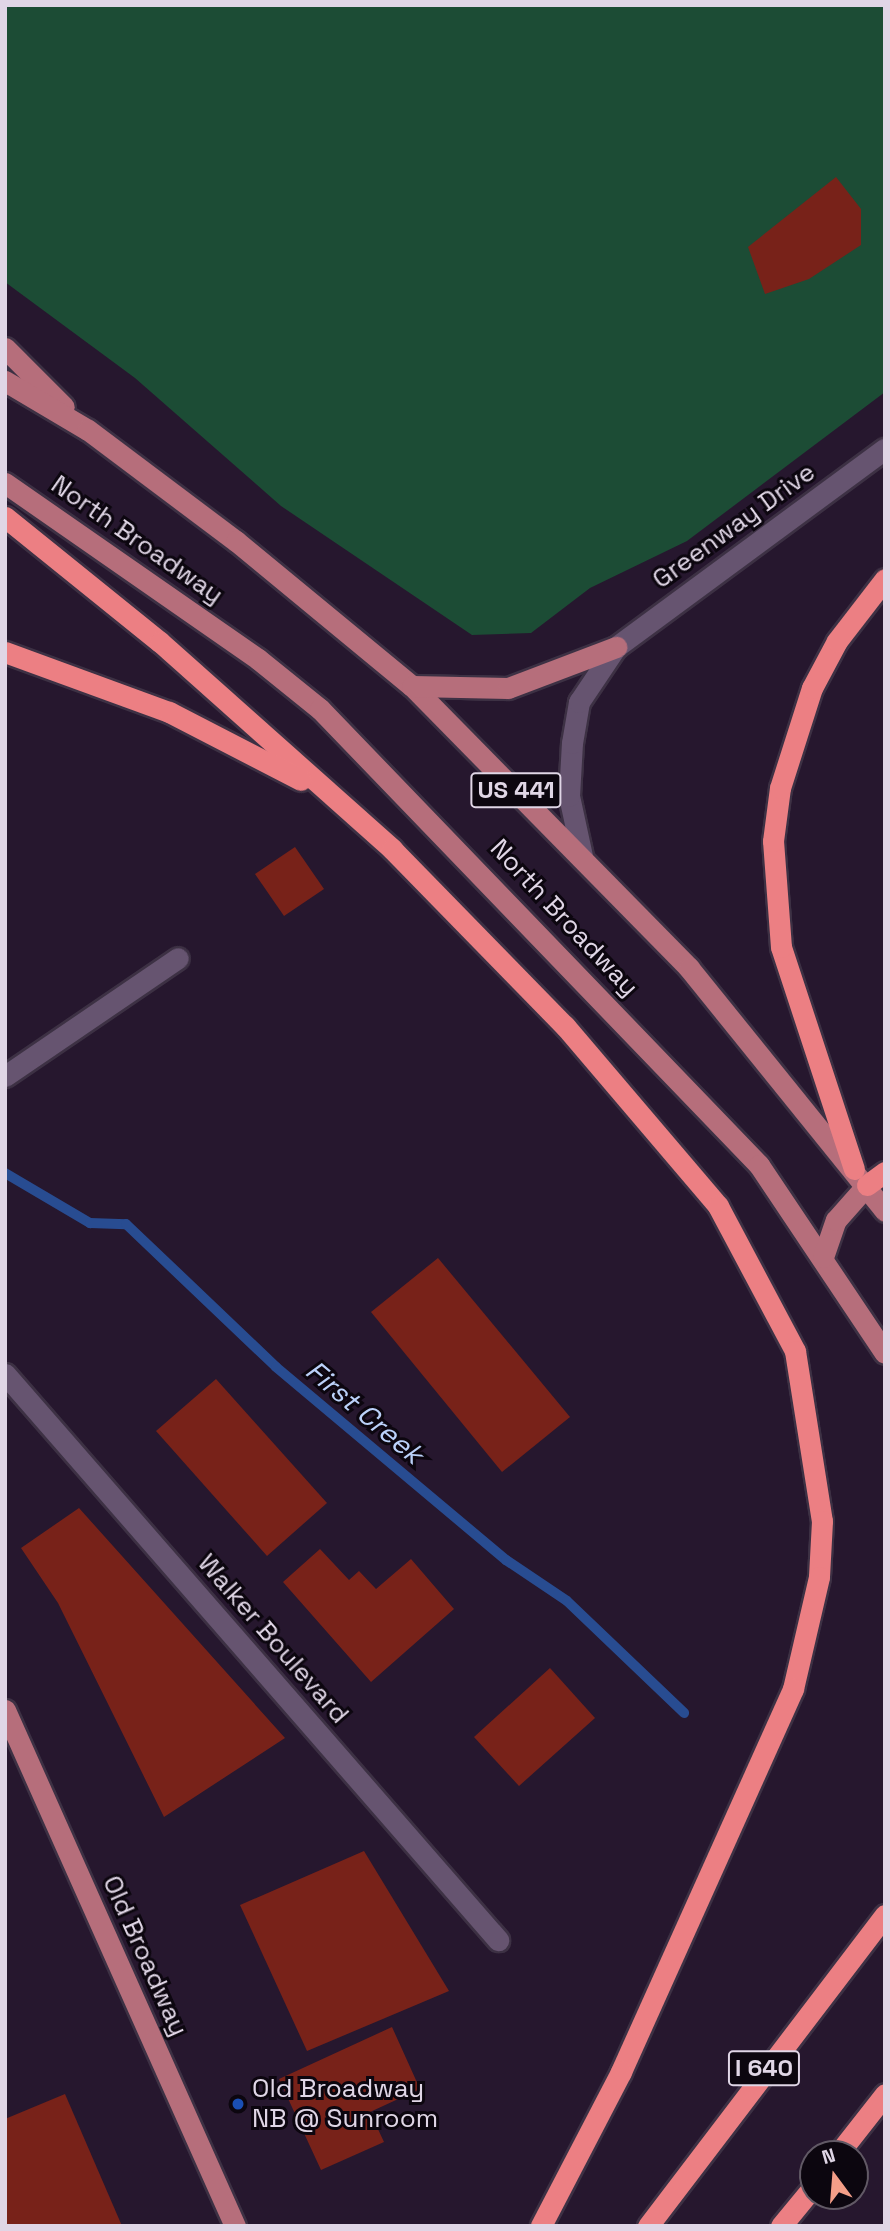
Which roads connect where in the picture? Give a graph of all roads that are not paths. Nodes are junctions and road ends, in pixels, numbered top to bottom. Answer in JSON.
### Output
{"nodes":[{"id":1,"x":5,"y":348,"type":"edge"},
{"id":2,"x":5,"y":382,"type":"edge"},
{"id":3,"x":88,"y":430,"type":"junction"},
{"id":4,"x":885,"y":449,"type":"edge"},
{"id":5,"x":5,"y":482,"type":"edge"},
{"id":6,"x":5,"y":517,"type":"edge"},
{"id":7,"x":885,"y":579,"type":"edge"},
{"id":8,"x":616,"y":647,"type":"junction"},
{"id":9,"x":5,"y":652,"type":"edge"},
{"id":10,"x":412,"y":686,"type":"junction"},
{"id":11,"x":335,"y":799,"type":"junction"},
{"id":12,"x":582,"y":856,"type":"junction"},
{"id":13,"x":178,"y":958,"type":"dead end"},
{"id":14,"x":5,"y":1076,"type":"edge"},
{"id":15,"x":885,"y":1172,"type":"edge"},
{"id":16,"x":860,"y":1177,"type":"junction"},
{"id":17,"x":885,"y":1211,"type":"edge"},
{"id":18,"x":823,"y":1257,"type":"junction"},
{"id":19,"x":885,"y":1353,"type":"edge"},
{"id":20,"x":5,"y":1374,"type":"edge"},
{"id":21,"x":5,"y":1710,"type":"edge"},
{"id":22,"x":885,"y":1915,"type":"edge"},
{"id":23,"x":498,"y":1940,"type":"dead end"},
{"id":24,"x":885,"y":2094,"type":"edge"},
{"id":25,"x":849,"y":2140,"type":"edge"},
{"id":26,"x":799,"y":2204,"type":"edge"},
{"id":27,"x":235,"y":2226,"type":"edge"},
{"id":28,"x":541,"y":2226,"type":"edge"},
{"id":29,"x":648,"y":2226,"type":"edge"},
{"id":30,"x":781,"y":2226,"type":"edge"}],
"edges":[{"from":1,"to":3,"type":"main road"},
{"from":2,"to":3,"type":"main road","name":"North Broadway","number":"US 441"},
{"from":3,"to":10,"type":"main road","name":"North Broadway","number":"US 441"},
{"from":4,"to":8,"type":"street","name":"Greenway Drive"},
{"from":5,"to":18,"type":"main road","name":"North Broadway","number":"US 441"},
{"from":6,"to":11,"type":"highway"},
{"from":7,"to":16,"type":"highway"},
{"from":8,"to":10,"type":"main road"},
{"from":8,"to":12,"type":"street","name":"Greenway Drive"},
{"from":9,"to":11,"type":"highway"},
{"from":10,"to":12,"type":"main road","name":"North Broadway","number":"US 441"},
{"from":11,"to":28,"type":"highway"},
{"from":12,"to":16,"type":"main road","name":"North Broadway","number":"US 441"},
{"from":13,"to":14,"type":"street"},
{"from":15,"to":16,"type":"highway"},
{"from":16,"to":17,"type":"main road","name":"North Broadway","number":"US 441"},
{"from":16,"to":18,"type":"main road"},
{"from":18,"to":19,"type":"main road","name":"North Broadway","number":"US 441"},
{"from":20,"to":23,"type":"street","name":"Walker Boulevard"},
{"from":21,"to":27,"type":"main road","name":"Old Broadway"},
{"from":22,"to":29,"type":"highway","number":"I 640"},
{"from":24,"to":25,"type":"highway"},
{"from":26,"to":30,"type":"highway"}]}
